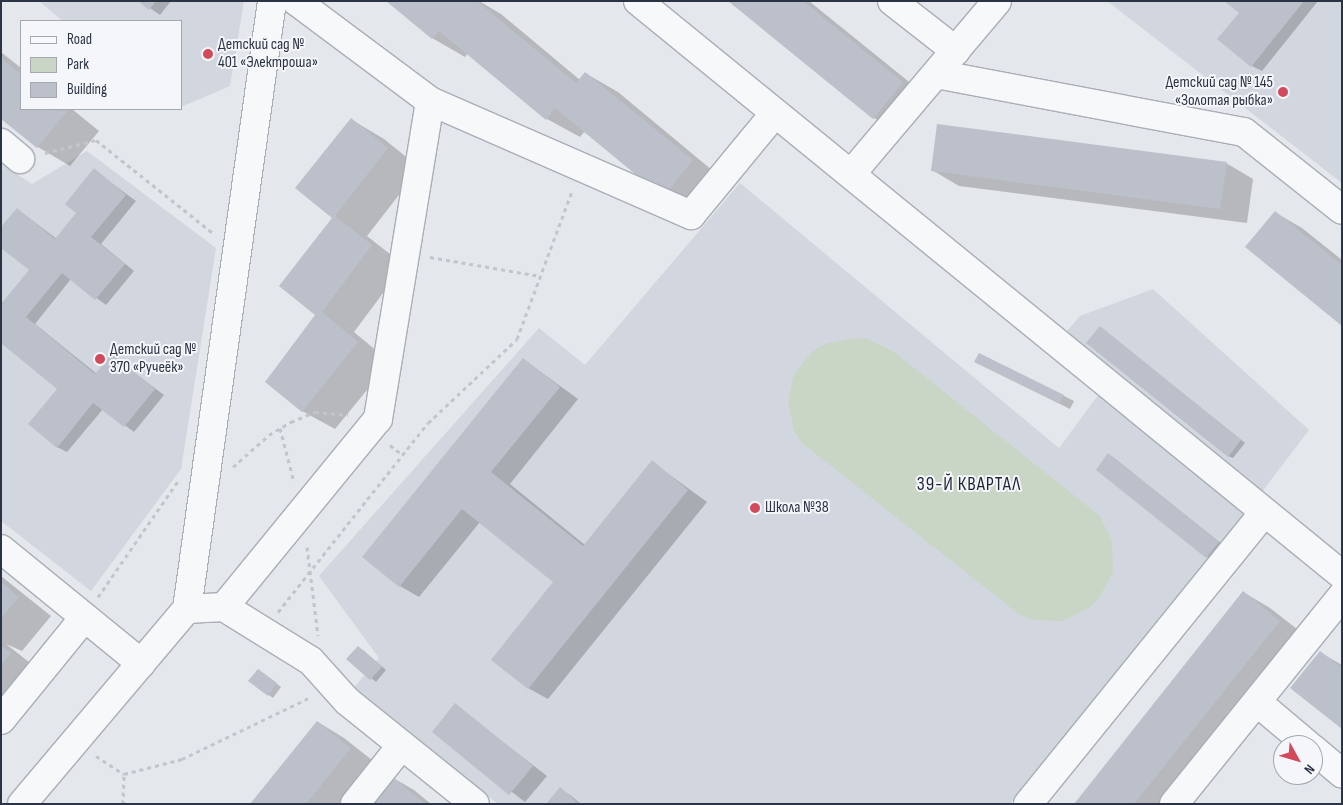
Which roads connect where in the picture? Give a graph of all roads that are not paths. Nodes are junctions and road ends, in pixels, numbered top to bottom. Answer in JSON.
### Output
{"nodes":[{"id":1,"x":272,"y":1,"type":"edge"},
{"id":2,"x":296,"y":1,"type":"edge"},
{"id":3,"x":638,"y":1,"type":"edge"},
{"id":4,"x":892,"y":1,"type":"edge"},
{"id":5,"x":997,"y":1,"type":"edge"},
{"id":6,"x":956,"y":51,"type":"junction"},
{"id":7,"x":936,"y":74,"type":"junction"},
{"id":8,"x":430,"y":100,"type":"junction"},
{"id":9,"x":775,"y":113,"type":"junction"},
{"id":10,"x":851,"y":174,"type":"junction"},
{"id":11,"x":1342,"y":210,"type":"edge"},
{"id":12,"x":1264,"y":513,"type":"junction"},
{"id":13,"x":1,"y":550,"type":"edge"},
{"id":14,"x":1342,"y":575,"type":"edge"},
{"id":15,"x":1342,"y":596,"type":"edge"},
{"id":16,"x":224,"y":607,"type":"junction"},
{"id":17,"x":187,"y":609,"type":"junction"},
{"id":18,"x":84,"y":618,"type":"junction"},
{"id":19,"x":141,"y":663,"type":"junction"},
{"id":20,"x":1257,"y":702,"type":"junction"},
{"id":21,"x":1,"y":720,"type":"edge"},
{"id":22,"x":1296,"y":735,"type":"edge"},
{"id":23,"x":402,"y":745,"type":"junction"},
{"id":24,"x":1323,"y":757,"type":"edge"},
{"id":25,"x":1342,"y":773,"type":"edge"},
{"id":26,"x":22,"y":804,"type":"edge"},
{"id":27,"x":355,"y":804,"type":"edge"},
{"id":28,"x":475,"y":804,"type":"edge"},
{"id":29,"x":1028,"y":804,"type":"edge"},
{"id":30,"x":1174,"y":804,"type":"edge"}],
"edges":[{"from":1,"to":17,"type":"street"},
{"from":2,"to":8,"type":"street"},
{"from":3,"to":9,"type":"street"},
{"from":4,"to":6,"type":"street"},
{"from":5,"to":6,"type":"street"},
{"from":6,"to":7,"type":"street"},
{"from":7,"to":10,"type":"street"},
{"from":7,"to":11,"type":"street"},
{"from":8,"to":9,"type":"street"},
{"from":8,"to":16,"type":"street"},
{"from":9,"to":10,"type":"street"},
{"from":10,"to":12,"type":"street"},
{"from":12,"to":14,"type":"street"},
{"from":12,"to":29,"type":"street"},
{"from":13,"to":18,"type":"street"},
{"from":15,"to":20,"type":"street"},
{"from":16,"to":17,"type":"street"},
{"from":16,"to":23,"type":"street"},
{"from":17,"to":19,"type":"street"},
{"from":18,"to":19,"type":"street"},
{"from":18,"to":21,"type":"street"},
{"from":19,"to":26,"type":"street"},
{"from":20,"to":22,"type":"street"},
{"from":20,"to":30,"type":"street"},
{"from":23,"to":27,"type":"street"},
{"from":23,"to":28,"type":"street"},
{"from":24,"to":25,"type":"street"}]}
